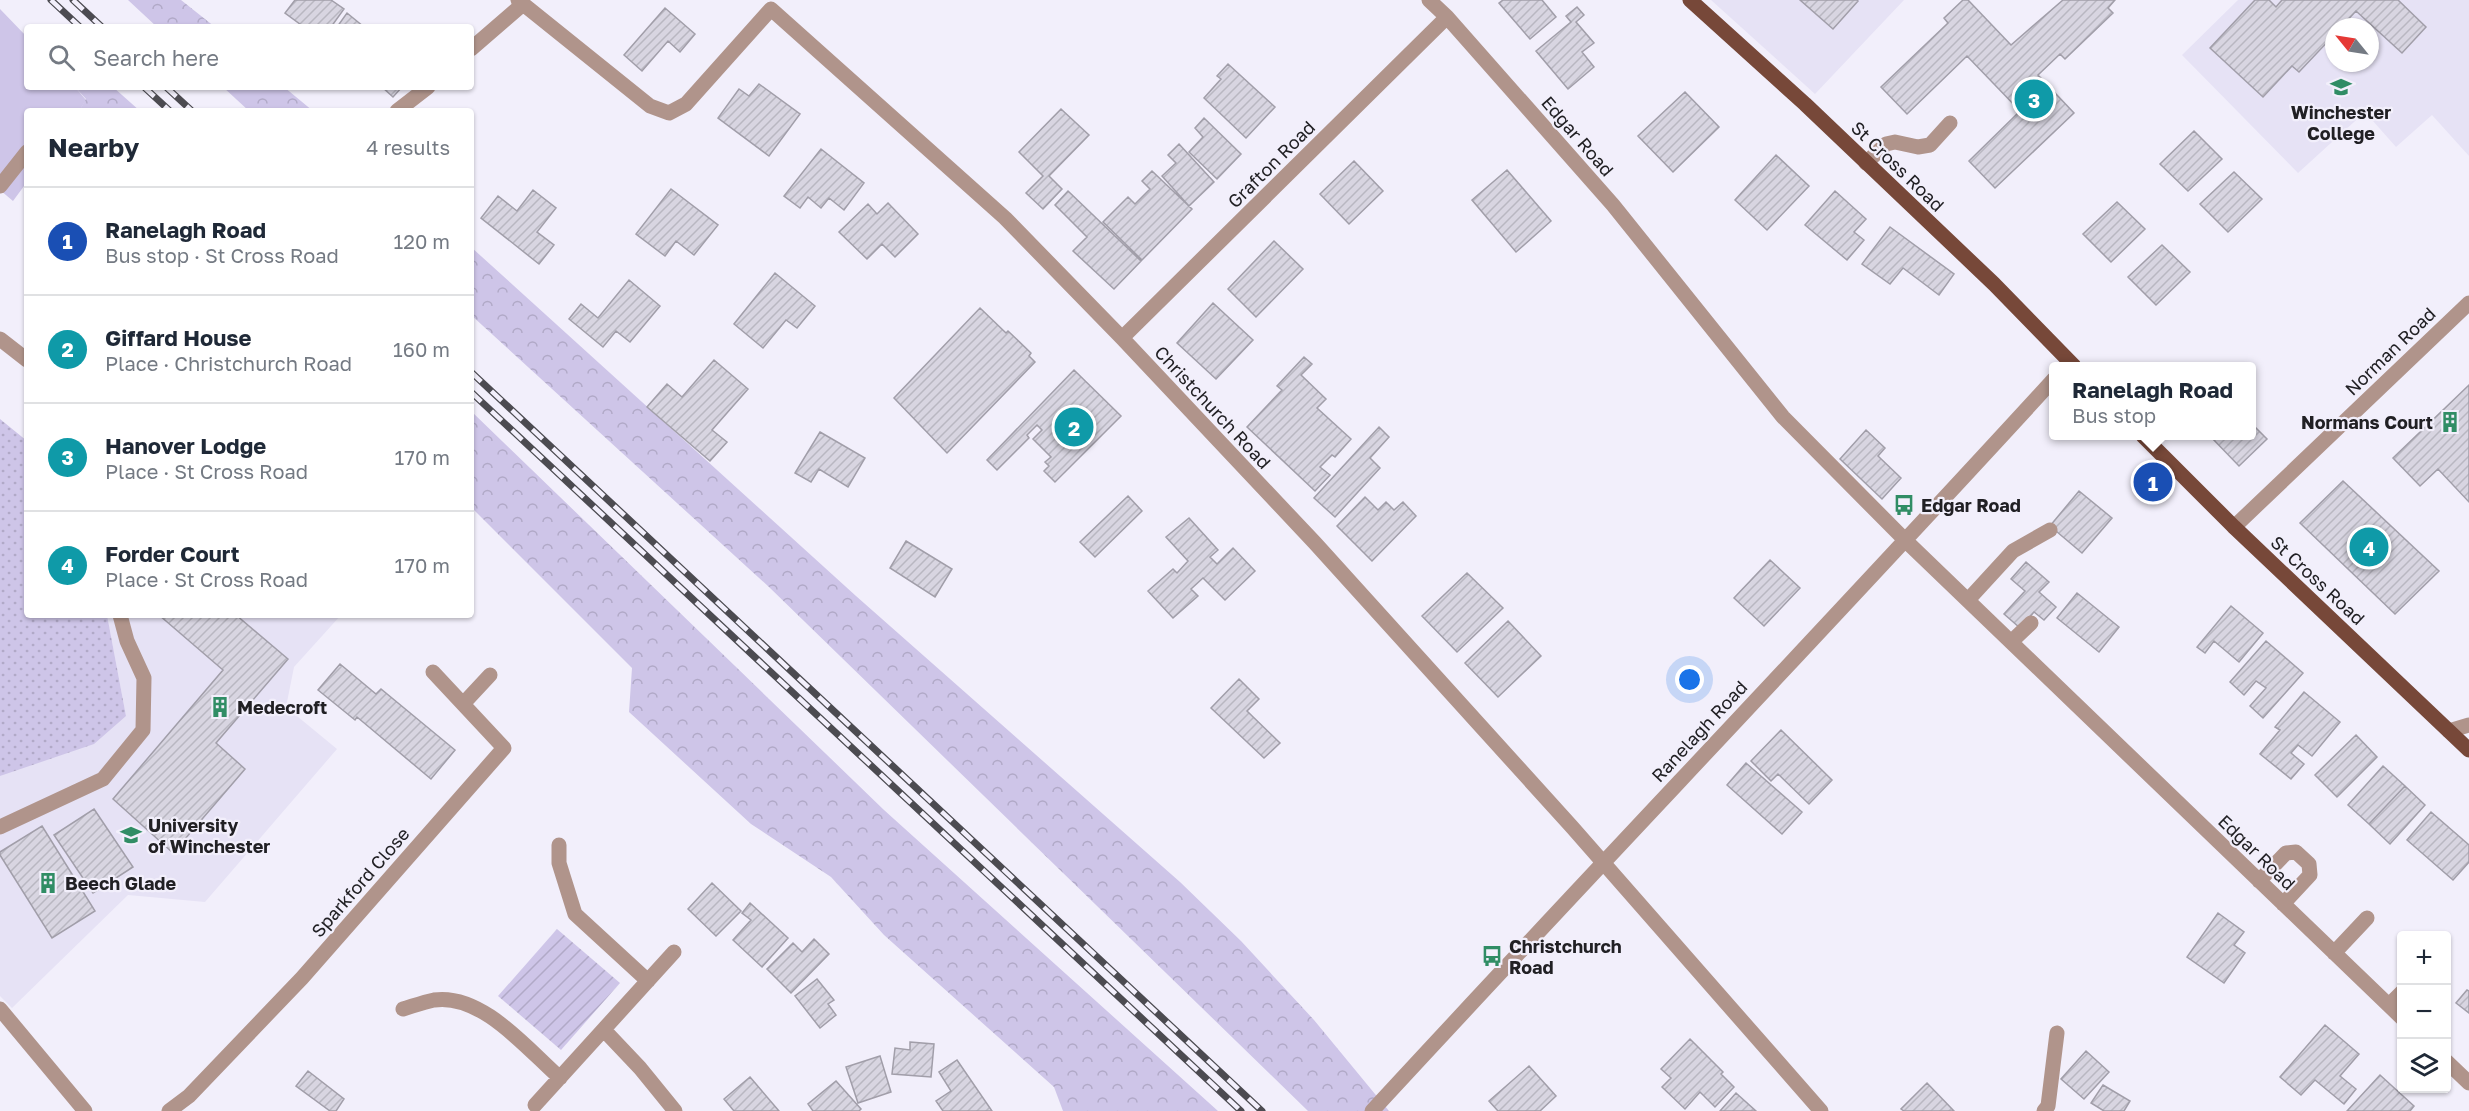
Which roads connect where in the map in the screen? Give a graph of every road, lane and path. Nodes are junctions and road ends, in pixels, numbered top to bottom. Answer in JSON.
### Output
{"nodes":[{"id":1,"x":1430,"y":0,"type":"edge"},
{"id":2,"x":1690,"y":0,"type":"edge"},
{"id":3,"x":520,"y":2,"type":"edge"},
{"id":4,"x":775,"y":4,"type":"edge"},
{"id":5,"x":1447,"y":17,"type":"junction"},
{"id":6,"x":474,"y":46,"type":"edge"},
{"id":7,"x":424,"y":90,"type":"edge"},
{"id":8,"x":401,"y":108,"type":"edge"},
{"id":9,"x":1950,"y":123,"type":"dead end"},
{"id":10,"x":24,"y":156,"type":"edge"},
{"id":11,"x":1866,"y":163,"type":"junction"},
{"id":12,"x":0,"y":186,"type":"edge"},
{"id":13,"x":2469,"y":303,"type":"edge"},
{"id":14,"x":1122,"y":338,"type":"junction"},
{"id":15,"x":0,"y":339,"type":"edge"},
{"id":16,"x":24,"y":358,"type":"edge"},
{"id":17,"x":2067,"y":362,"type":"edge"},
{"id":18,"x":2049,"y":384,"type":"edge"},
{"id":19,"x":2148,"y":440,"type":"edge"},
{"id":20,"x":2234,"y":527,"type":"junction"},
{"id":21,"x":2050,"y":530,"type":"dead end"},
{"id":22,"x":1906,"y":541,"type":"junction"},
{"id":23,"x":1968,"y":600,"type":"junction"},
{"id":24,"x":121,"y":618,"type":"edge"},
{"id":25,"x":2031,"y":623,"type":"dead end"},
{"id":26,"x":2011,"y":642,"type":"junction"},
{"id":27,"x":433,"y":672,"type":"dead end"},
{"id":28,"x":490,"y":675,"type":"dead end"},
{"id":29,"x":462,"y":704,"type":"junction"},
{"id":30,"x":2469,"y":725,"type":"edge"},
{"id":31,"x":2449,"y":731,"type":"junction"},
{"id":32,"x":2469,"y":750,"type":"edge"},
{"id":33,"x":0,"y":827,"type":"edge"},
{"id":34,"x":559,"y":845,"type":"dead end"},
{"id":35,"x":1603,"y":861,"type":"junction"},
{"id":36,"x":2259,"y":881,"type":"junction"},
{"id":37,"x":2283,"y":904,"type":"junction"},
{"id":38,"x":2367,"y":918,"type":"dead end"},
{"id":39,"x":674,"y":952,"type":"dead end"},
{"id":40,"x":2334,"y":953,"type":"junction"},
{"id":41,"x":648,"y":981,"type":"junction"},
{"id":42,"x":2397,"y":997,"type":"edge"},
{"id":43,"x":2389,"y":1005,"type":"junction"},
{"id":44,"x":0,"y":1009,"type":"edge"},
{"id":45,"x":403,"y":1009,"type":"dead end"},
{"id":46,"x":2397,"y":1013,"type":"edge"},
{"id":47,"x":604,"y":1030,"type":"junction"},
{"id":48,"x":2057,"y":1033,"type":"dead end"},
{"id":49,"x":2451,"y":1066,"type":"edge"},
{"id":50,"x":560,"y":1078,"type":"junction"},
{"id":51,"x":2469,"y":1083,"type":"edge"},
{"id":52,"x":535,"y":1105,"type":"dead end"},
{"id":53,"x":85,"y":1111,"type":"edge"},
{"id":54,"x":169,"y":1111,"type":"edge"},
{"id":55,"x":675,"y":1111,"type":"edge"},
{"id":56,"x":1372,"y":1111,"type":"edge"},
{"id":57,"x":1821,"y":1111,"type":"edge"},
{"id":58,"x":2044,"y":1111,"type":"edge"}],
"edges":[{"from":1,"to":5,"type":"street","name":"Edgar Road"},
{"from":2,"to":11,"type":"main road","name":"St Cross Road"},
{"from":3,"to":4,"type":"street","name":"Christchurch Road"},
{"from":3,"to":6,"type":"street"},
{"from":4,"to":14,"type":"street","name":"Christchurch Road"},
{"from":5,"to":14,"type":"street","name":"Grafton Road"},
{"from":5,"to":22,"type":"street","name":"Edgar Road"},
{"from":7,"to":8,"type":"street"},
{"from":9,"to":11,"type":"street"},
{"from":10,"to":12,"type":"street"},
{"from":11,"to":17,"type":"main road","name":"St Cross Road"},
{"from":13,"to":20,"type":"street","name":"Norman Road"},
{"from":14,"to":35,"type":"street","name":"Christchurch Road"},
{"from":15,"to":16,"type":"street"},
{"from":18,"to":22,"type":"street","name":"Ranelagh Road"},
{"from":19,"to":20,"type":"main road","name":"St Cross Road"},
{"from":20,"to":31,"type":"main road","name":"St Cross Road"},
{"from":21,"to":23,"type":"street"},
{"from":22,"to":23,"type":"street","name":"Edgar Road"},
{"from":22,"to":35,"type":"street","name":"Ranelagh Road"},
{"from":23,"to":26,"type":"street","name":"Edgar Road"},
{"from":24,"to":33,"type":"street"},
{"from":25,"to":26,"type":"street"},
{"from":26,"to":36,"type":"street","name":"Edgar Road"},
{"from":27,"to":29,"type":"street","name":"Sparkford Close"},
{"from":28,"to":29,"type":"street"},
{"from":29,"to":54,"type":"street","name":"Sparkford Close"},
{"from":30,"to":31,"type":"street"},
{"from":31,"to":32,"type":"main road","name":"St Cross Road"},
{"from":34,"to":41,"type":"street"},
{"from":35,"to":56,"type":"street","name":"Ranelagh Road"},
{"from":35,"to":57,"type":"street","name":"Christchurch Road"},
{"from":36,"to":37,"type":"street","name":"Edgar Road"},
{"from":36,"to":37,"type":"street"},
{"from":37,"to":40,"type":"street","name":"Edgar Road"},
{"from":38,"to":40,"type":"street"},
{"from":39,"to":41,"type":"street"},
{"from":40,"to":43,"type":"street","name":"Edgar Road"},
{"from":41,"to":47,"type":"street"},
{"from":42,"to":43,"type":"street"},
{"from":43,"to":46,"type":"street","name":"Edgar Road"},
{"from":44,"to":53,"type":"street"},
{"from":45,"to":50,"type":"street"},
{"from":47,"to":50,"type":"street"},
{"from":47,"to":55,"type":"street"},
{"from":48,"to":58,"type":"street"},
{"from":49,"to":51,"type":"street"},
{"from":50,"to":52,"type":"street"}]}
